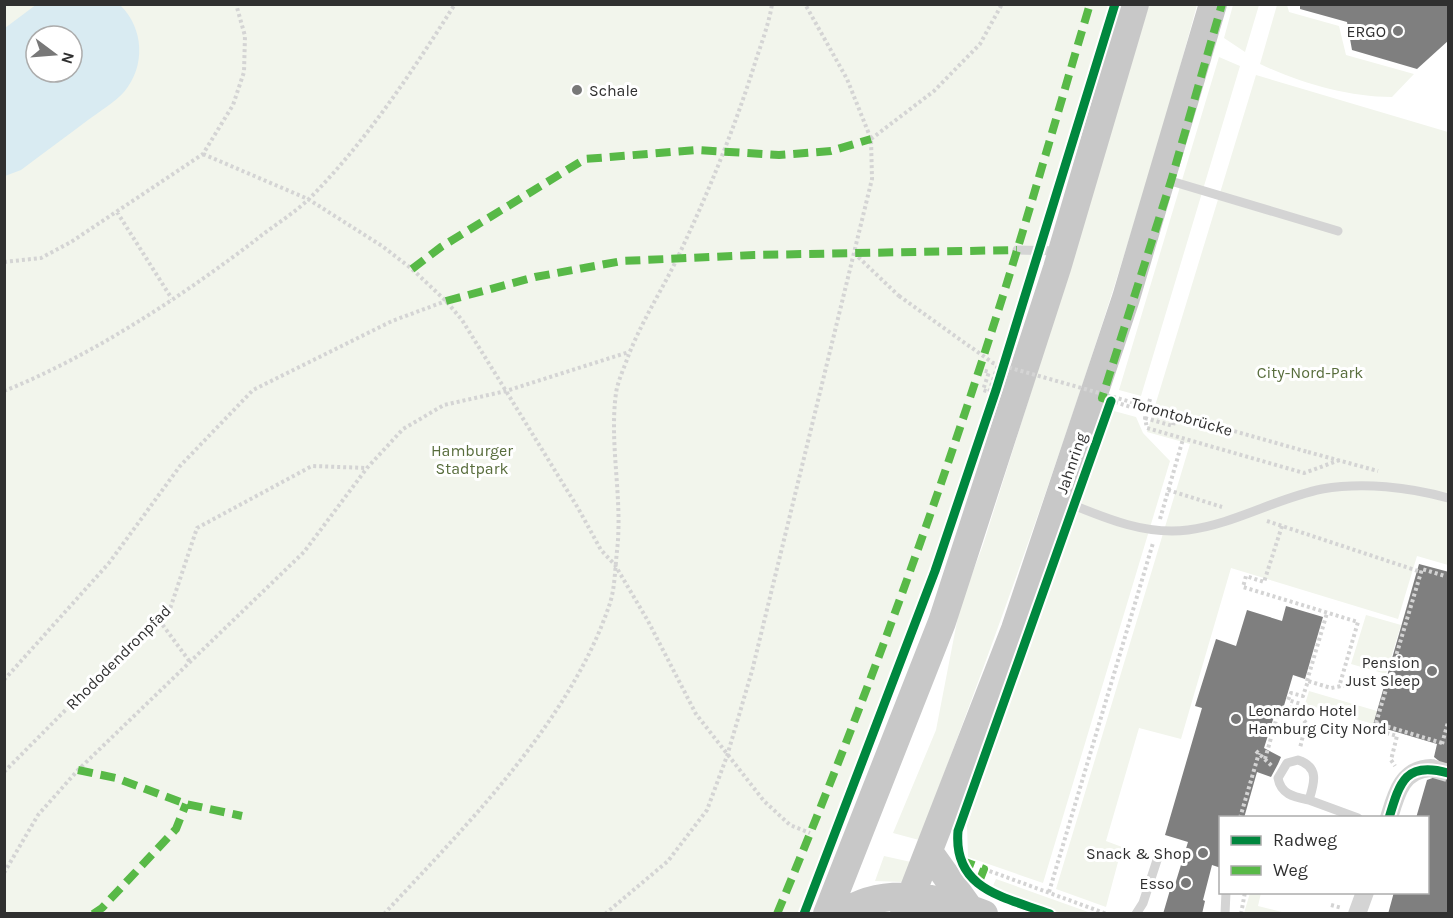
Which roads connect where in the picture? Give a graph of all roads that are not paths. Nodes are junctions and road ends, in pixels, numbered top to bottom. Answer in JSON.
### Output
{"nodes":[{"id":1,"x":1135,"y":4,"type":"edge"},
{"id":2,"x":1213,"y":4,"type":"edge"},
{"id":3,"x":1162,"y":178,"type":"junction"},
{"id":4,"x":1338,"y":231,"type":"dead end"},
{"id":5,"x":1017,"y":250,"type":"dead end"},
{"id":6,"x":1061,"y":251,"type":"junction"},
{"id":7,"x":1449,"y":498,"type":"edge"},
{"id":8,"x":1059,"y":499,"type":"junction"},
{"id":9,"x":1431,"y":768,"type":"tunnel mouth"},
{"id":10,"x":1309,"y":800,"type":"junction"},
{"id":11,"x":1353,"y":816,"type":"edge"},
{"id":12,"x":1390,"y":816,"type":"edge"},
{"id":13,"x":858,"y":836,"type":"junction"},
{"id":14,"x":929,"y":852,"type":"junction"},
{"id":15,"x":1158,"y":856,"type":"dead end"},
{"id":16,"x":1227,"y":894,"type":"edge"},
{"id":17,"x":1365,"y":894,"type":"edge"},
{"id":18,"x":1366,"y":894,"type":"edge"},
{"id":19,"x":908,"y":905,"type":"edge"},
{"id":20,"x":852,"y":910,"type":"edge"},
{"id":21,"x":977,"y":911,"type":"edge"},
{"id":22,"x":827,"y":914,"type":"edge"},
{"id":23,"x":1136,"y":914,"type":"edge"},
{"id":24,"x":1225,"y":914,"type":"edge"},
{"id":25,"x":1357,"y":914,"type":"edge"},
{"id":26,"x":1365,"y":914,"type":"edge"}],
"edges":[{"from":1,"to":6,"type":"main road"},
{"from":2,"to":3,"type":"main road","name":"Jahnring"},
{"from":3,"to":4,"type":"lane"},
{"from":3,"to":8,"type":"main road","name":"Jahnring"},
{"from":5,"to":6,"type":"lane"},
{"from":6,"to":13,"type":"main road"},
{"from":7,"to":8,"type":"lane"},
{"from":8,"to":14,"type":"main road","name":"Jahnring"},
{"from":9,"to":12,"type":"street"},
{"from":10,"to":10,"type":"lane"},
{"from":10,"to":11,"type":"lane"},
{"from":13,"to":20,"type":"main road"},
{"from":13,"to":22,"type":"main road"},
{"from":14,"to":19,"type":"main road","name":"Jahnring"},
{"from":14,"to":21,"type":"main road"},
{"from":15,"to":23,"type":"lane"},
{"from":16,"to":24,"type":"lane"},
{"from":17,"to":25,"type":"street"},
{"from":18,"to":26,"type":"street"},
{"from":19,"to":20,"type":"main road"},
{"from":19,"to":21,"type":"main road"}]}
